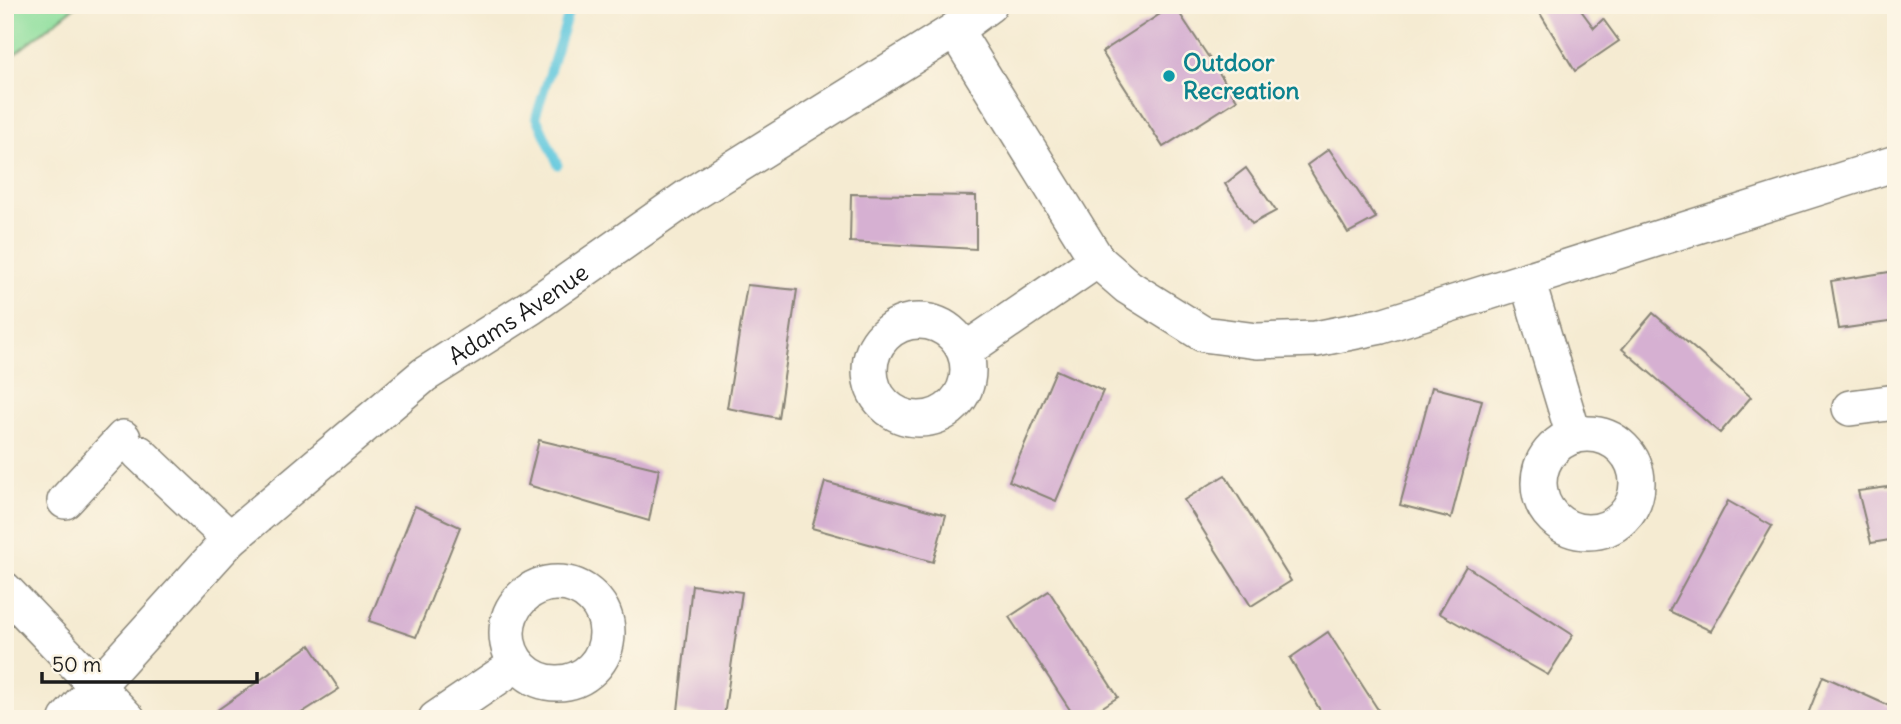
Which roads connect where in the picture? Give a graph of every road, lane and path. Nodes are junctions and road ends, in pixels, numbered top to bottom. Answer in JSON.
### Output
{"nodes":[{"id":1,"x":989,"y":5,"type":"edge"},
{"id":2,"x":955,"y":30,"type":"junction"},
{"id":3,"x":1896,"y":163,"type":"edge"},
{"id":4,"x":1097,"y":260,"type":"junction"},
{"id":5,"x":1527,"y":280,"type":"junction"},
{"id":6,"x":965,"y":350,"type":"dead end"},
{"id":7,"x":1896,"y":402,"type":"edge"},
{"id":8,"x":1850,"y":408,"type":"dead end"},
{"id":9,"x":1574,"y":436,"type":"dead end"},
{"id":10,"x":65,"y":501,"type":"dead end"},
{"id":11,"x":230,"y":539,"type":"junction"},
{"id":12,"x":5,"y":590,"type":"edge"},
{"id":13,"x":517,"y":664,"type":"dead end"},
{"id":14,"x":98,"y":686,"type":"junction"},
{"id":15,"x":67,"y":719,"type":"edge"},
{"id":16,"x":128,"y":719,"type":"edge"},
{"id":17,"x":436,"y":719,"type":"edge"}],
"edges":[{"from":1,"to":2,"type":"street","name":"Adams Avenue"},
{"from":2,"to":4,"type":"street"},
{"from":2,"to":11,"type":"street","name":"Adams Avenue"},
{"from":3,"to":5,"type":"street"},
{"from":4,"to":5,"type":"street"},
{"from":4,"to":6,"type":"street"},
{"from":5,"to":9,"type":"street"},
{"from":7,"to":8,"type":"street"},
{"from":10,"to":11,"type":"street"},
{"from":11,"to":14,"type":"street","name":"Adams Avenue"},
{"from":12,"to":14,"type":"street"},
{"from":13,"to":17,"type":"street"},
{"from":14,"to":15,"type":"street","name":"Adams Avenue"},
{"from":14,"to":16,"type":"street"}]}
